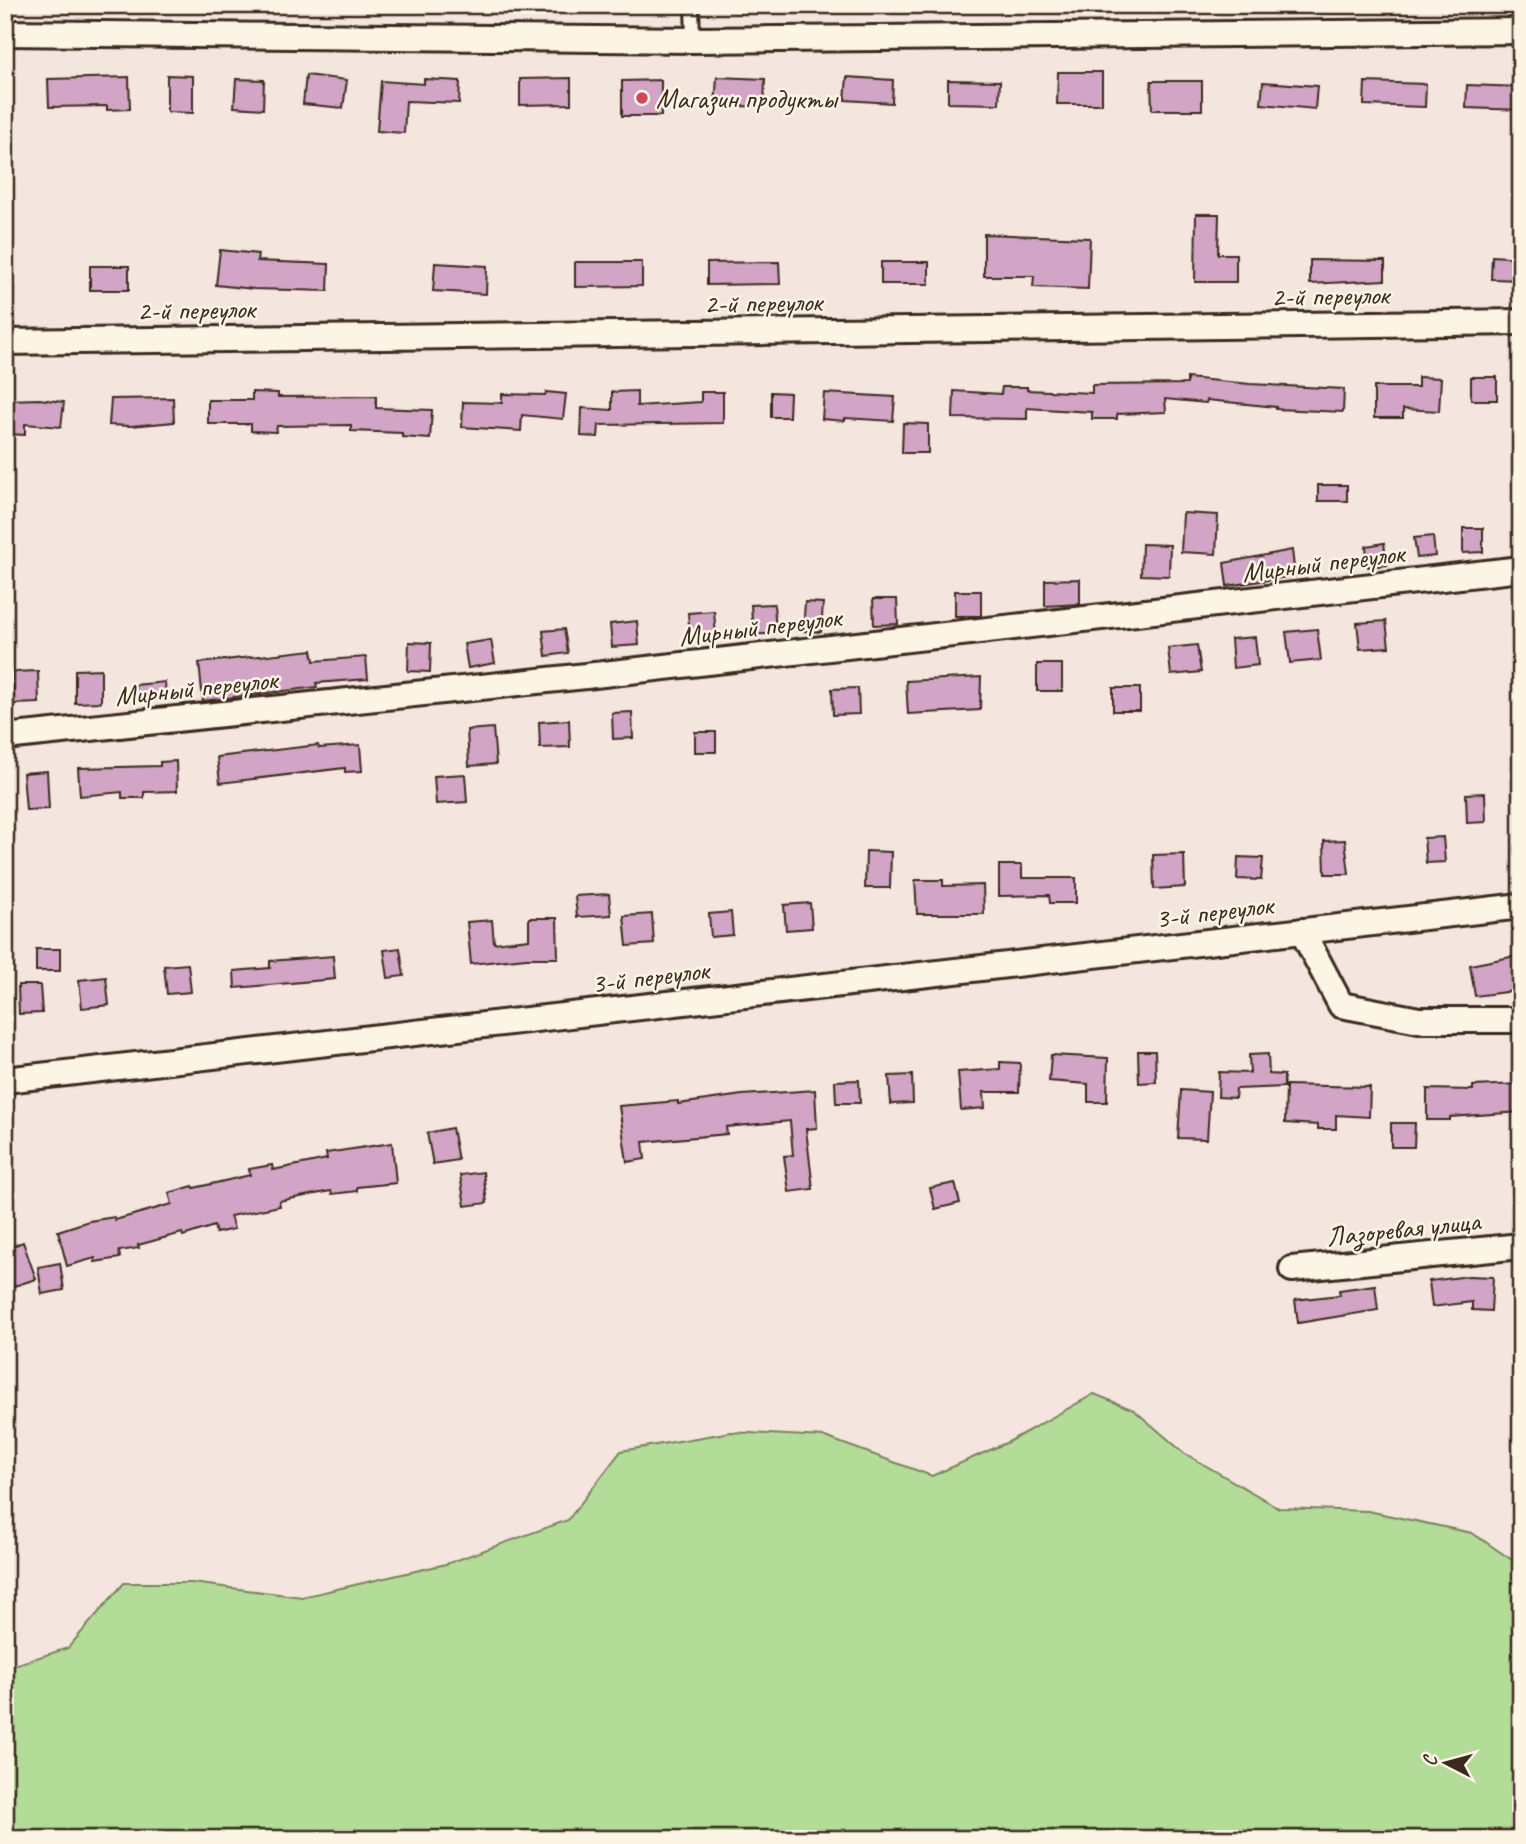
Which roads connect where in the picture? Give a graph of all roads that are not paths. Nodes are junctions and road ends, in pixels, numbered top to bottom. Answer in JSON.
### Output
{"nodes":[{"id":1,"x":692,"y":5,"type":"edge"},
{"id":2,"x":1521,"y":31,"type":"edge"},
{"id":3,"x":5,"y":33,"type":"edge"},
{"id":4,"x":693,"y":40,"type":"junction"},
{"id":5,"x":1521,"y":322,"type":"edge"},
{"id":6,"x":5,"y":342,"type":"edge"},
{"id":7,"x":1521,"y":569,"type":"edge"},
{"id":8,"x":5,"y":737,"type":"edge"},
{"id":9,"x":1521,"y":906,"type":"edge"},
{"id":10,"x":1302,"y":931,"type":"junction"},
{"id":11,"x":1521,"y":1020,"type":"edge"},
{"id":12,"x":5,"y":1080,"type":"edge"},
{"id":13,"x":1521,"y":1245,"type":"edge"},
{"id":14,"x":1292,"y":1269,"type":"dead end"}],
"edges":[{"from":1,"to":4,"type":"lane"},
{"from":2,"to":4,"type":"street"},
{"from":3,"to":4,"type":"street"},
{"from":5,"to":6,"type":"street","name":"2-й переулок"},
{"from":7,"to":8,"type":"street","name":"Мирный переулок"},
{"from":9,"to":10,"type":"street","name":"3-й переулок"},
{"from":10,"to":11,"type":"street","name":"3-й переулок"},
{"from":10,"to":12,"type":"street","name":"3-й переулок"},
{"from":13,"to":14,"type":"street","name":"Лазоревая улица"}]}
